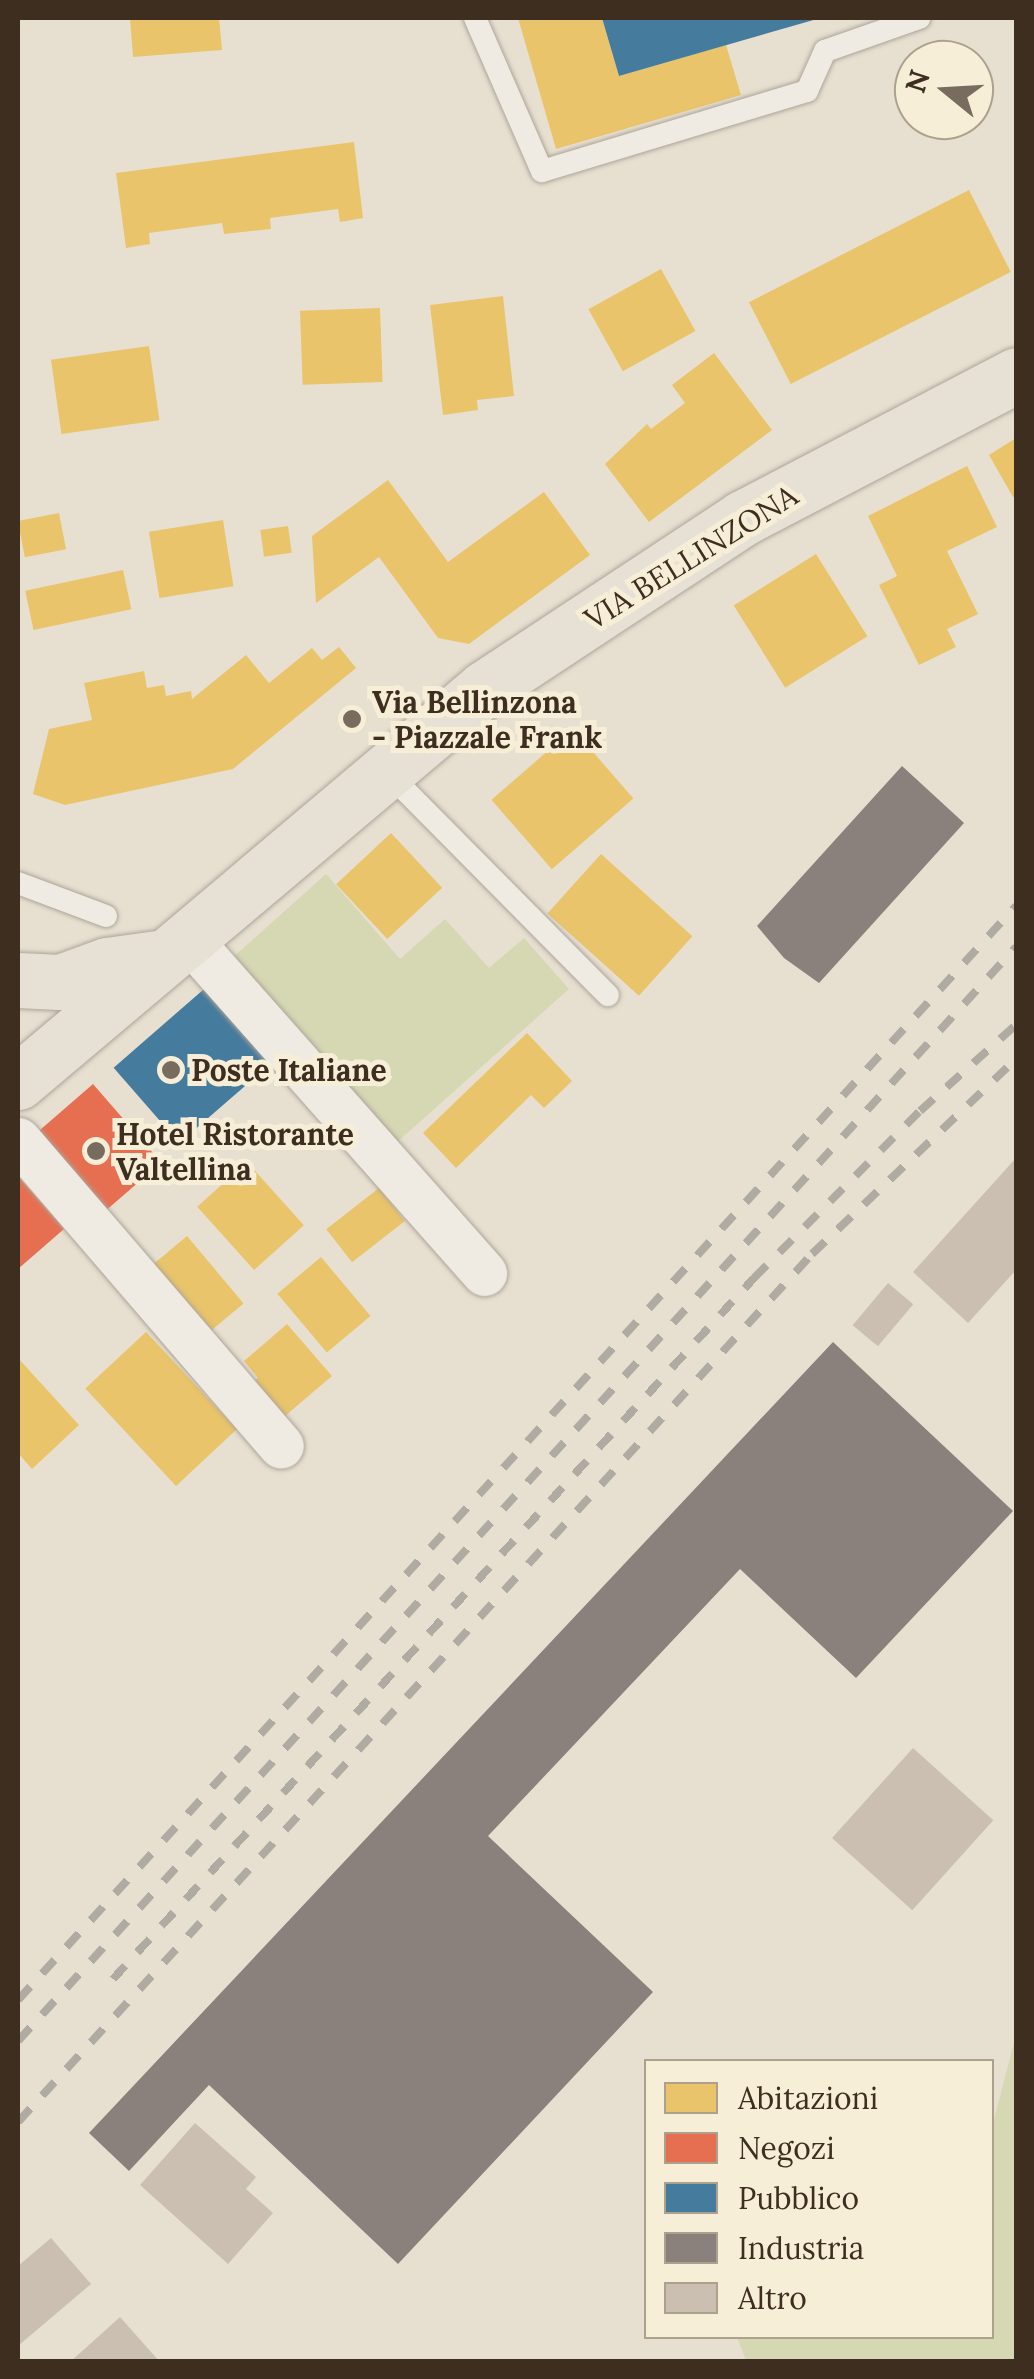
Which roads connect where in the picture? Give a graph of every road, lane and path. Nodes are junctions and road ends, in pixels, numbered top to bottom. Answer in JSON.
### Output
{"nodes":[{"id":1,"x":475,"y":18,"type":"edge"},
{"id":2,"x":920,"y":18,"type":"edge"},
{"id":3,"x":1016,"y":375,"type":"edge"},
{"id":4,"x":384,"y":769,"type":"junction"},
{"id":5,"x":18,"y":883,"type":"edge"},
{"id":6,"x":106,"y":916,"type":"dead end"},
{"id":7,"x":174,"y":946,"type":"junction"},
{"id":8,"x":18,"y":980,"type":"edge"},
{"id":9,"x":608,"y":995,"type":"dead end"},
{"id":10,"x":18,"y":1082,"type":"edge"},
{"id":11,"x":18,"y":1140,"type":"edge"},
{"id":12,"x":484,"y":1273,"type":"dead end"},
{"id":13,"x":280,"y":1446,"type":"dead end"}],
"edges":[{"from":1,"to":2,"type":"lane"},
{"from":3,"to":4,"type":"main road","name":"VIA BELLINZONA"},
{"from":4,"to":7,"type":"main road","name":"VIA BELLINZONA"},
{"from":4,"to":9,"type":"lane"},
{"from":5,"to":6,"type":"lane"},
{"from":7,"to":8,"type":"main road"},
{"from":7,"to":10,"type":"main road","name":"VIA BELLINZONA"},
{"from":7,"to":12,"type":"street"},
{"from":11,"to":13,"type":"street"}]}
